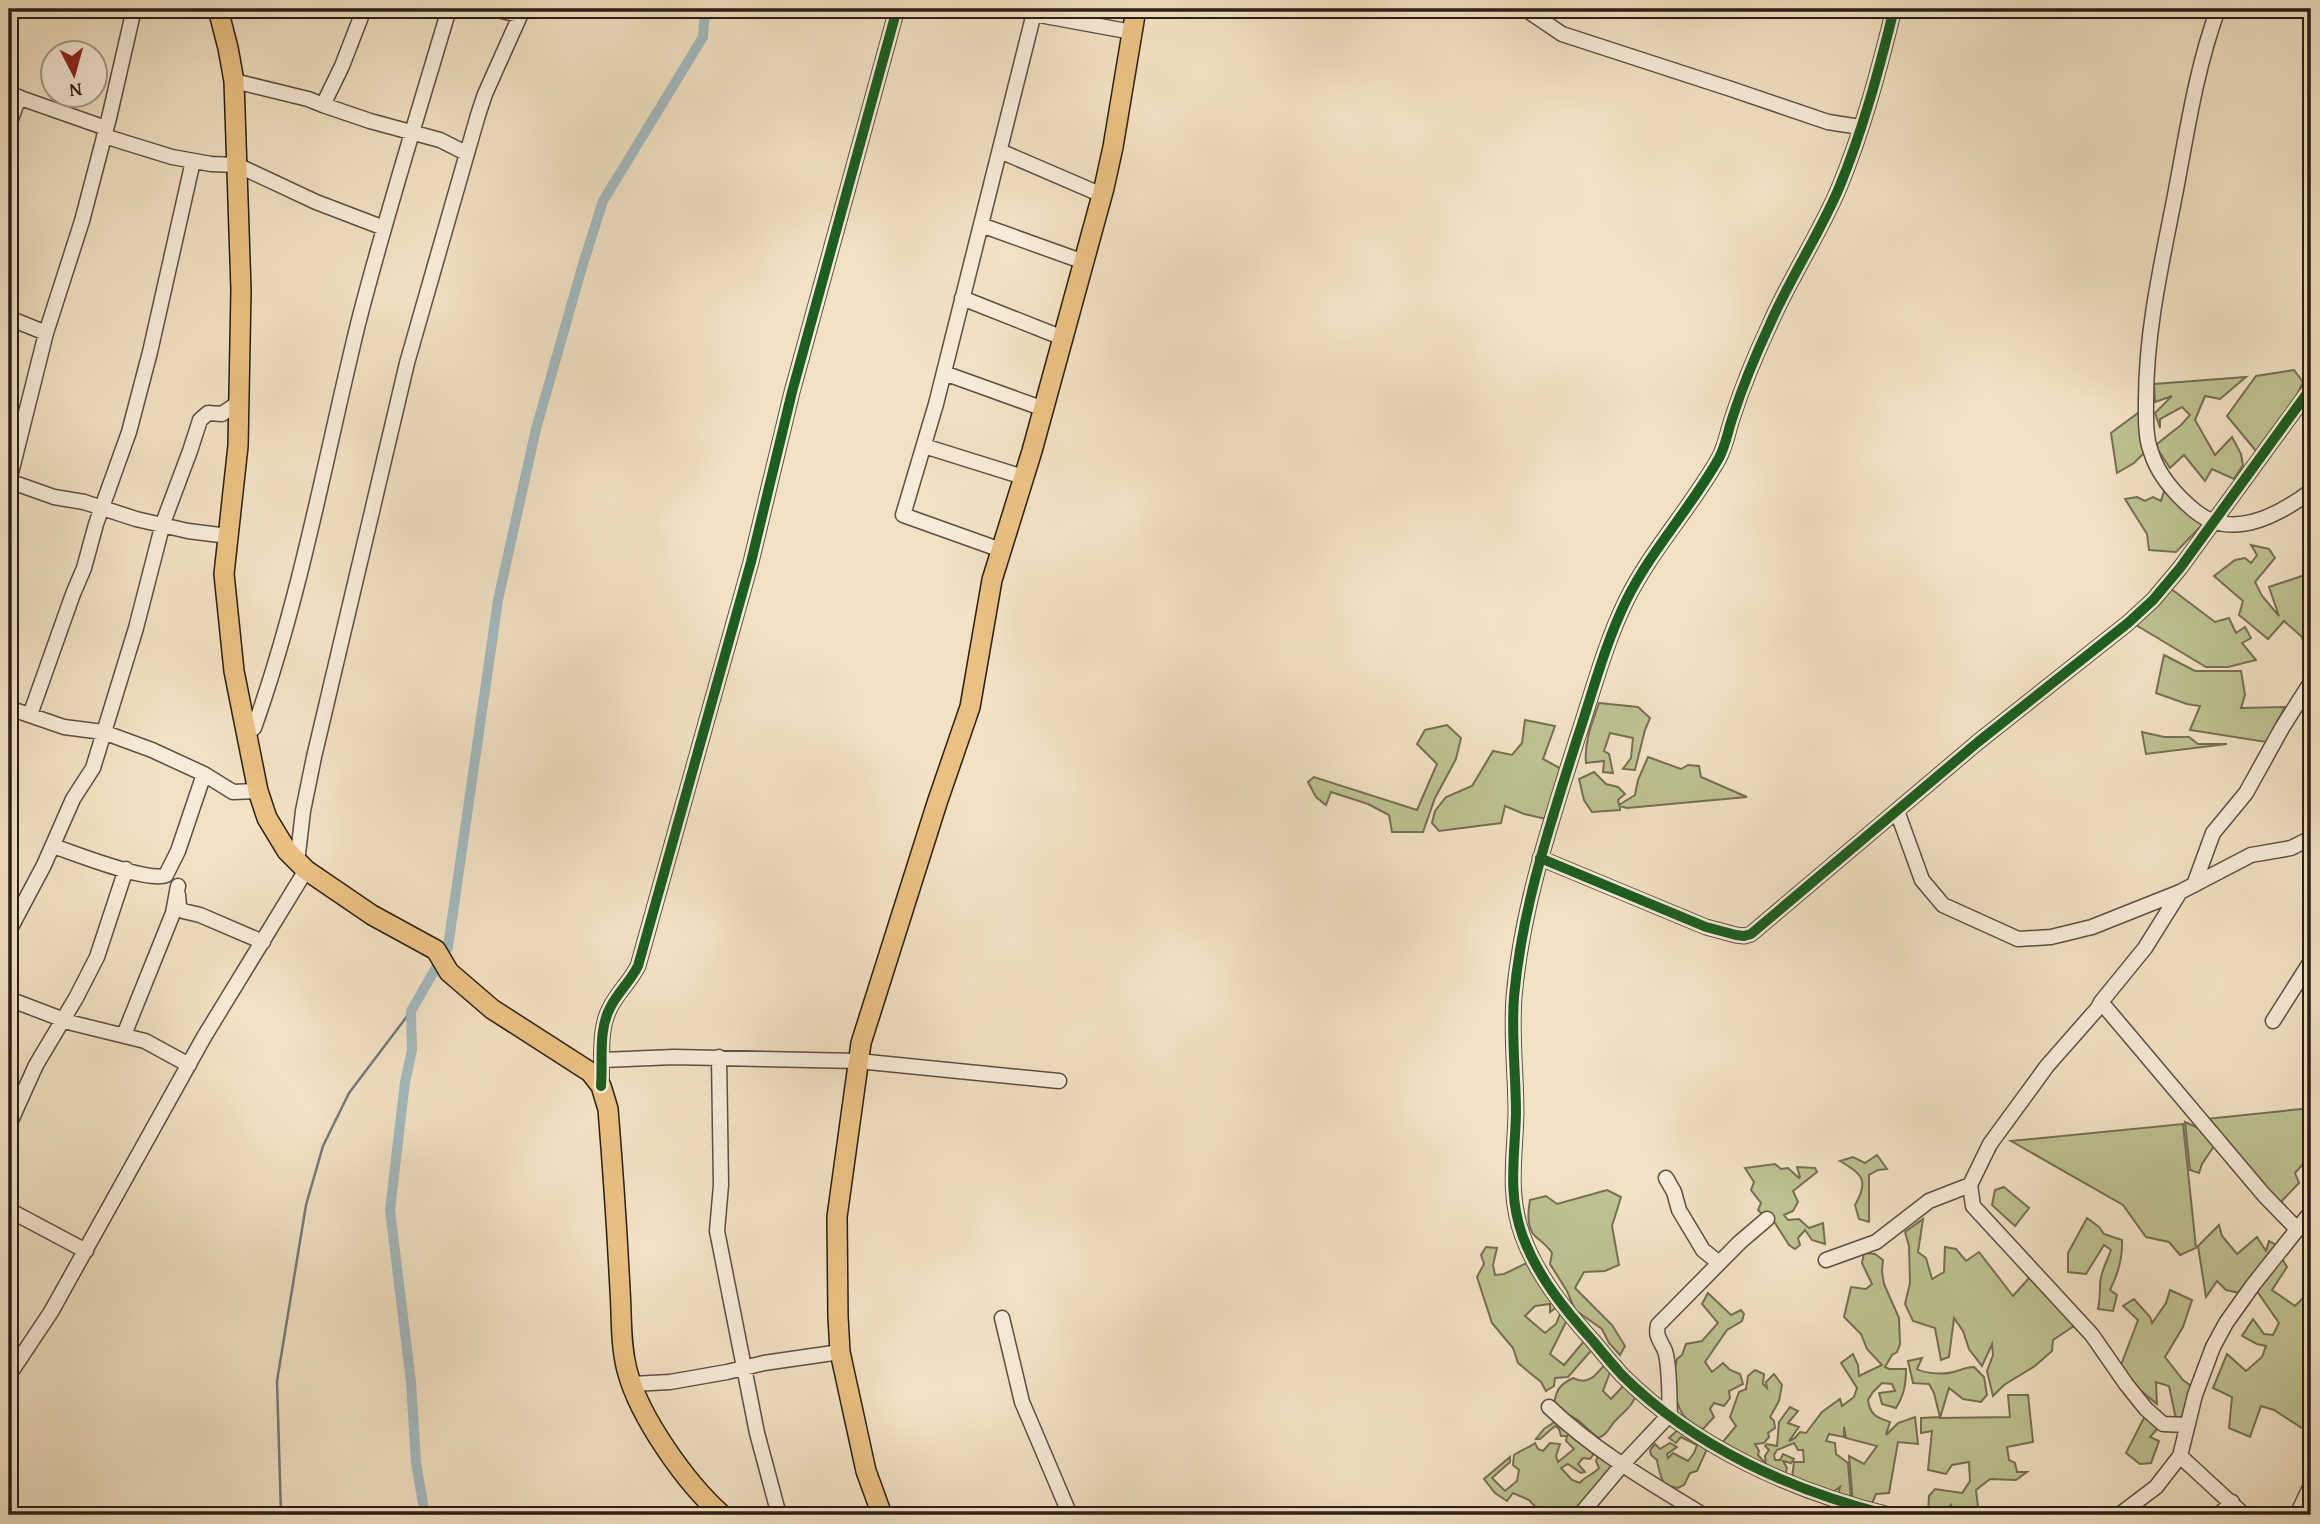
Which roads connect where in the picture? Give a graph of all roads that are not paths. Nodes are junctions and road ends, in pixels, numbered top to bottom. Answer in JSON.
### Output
{"nodes":[{"id":1,"x":134,"y":9,"type":"edge"},
{"id":2,"x":218,"y":9,"type":"edge"},
{"id":3,"x":363,"y":9,"type":"edge"},
{"id":4,"x":449,"y":9,"type":"edge"},
{"id":5,"x":492,"y":9,"type":"edge"},
{"id":6,"x":897,"y":9,"type":"edge"},
{"id":7,"x":1136,"y":9,"type":"edge"},
{"id":8,"x":1525,"y":9,"type":"edge"},
{"id":9,"x":1895,"y":9,"type":"edge"},
{"id":10,"x":2218,"y":9,"type":"edge"},
{"id":11,"x":1035,"y":11,"type":"edge"},
{"id":12,"x":522,"y":12,"type":"edge"},
{"id":13,"x":1132,"y":32,"type":"junction"},
{"id":14,"x":234,"y":81,"type":"junction"},
{"id":15,"x":14,"y":95,"type":"edge"},
{"id":16,"x":323,"y":105,"type":"junction"},
{"id":17,"x":9,"y":125,"type":"edge"},
{"id":18,"x":1860,"y":127,"type":"junction"},
{"id":19,"x":105,"y":132,"type":"junction"},
{"id":20,"x":413,"y":132,"type":"junction"},
{"id":21,"x":1000,"y":151,"type":"junction"},
{"id":22,"x":466,"y":153,"type":"junction"},
{"id":23,"x":193,"y":161,"type":"junction"},
{"id":24,"x":237,"y":165,"type":"junction"},
{"id":25,"x":1102,"y":195,"type":"junction"},
{"id":26,"x":981,"y":225,"type":"junction"},
{"id":27,"x":384,"y":228,"type":"junction"},
{"id":28,"x":1084,"y":262,"type":"junction"},
{"id":29,"x":962,"y":298,"type":"junction"},
{"id":30,"x":9,"y":318,"type":"edge"},
{"id":31,"x":46,"y":333,"type":"junction"},
{"id":32,"x":1063,"y":338,"type":"junction"},
{"id":33,"x":944,"y":373,"type":"junction"},
{"id":34,"x":2311,"y":388,"type":"edge"},
{"id":35,"x":239,"y":403,"type":"junction"},
{"id":36,"x":1044,"y":409,"type":"junction"},
{"id":37,"x":924,"y":446,"type":"junction"},
{"id":38,"x":1023,"y":478,"type":"junction"},
{"id":39,"x":9,"y":481,"type":"edge"},
{"id":40,"x":2311,"y":491,"type":"edge"},
{"id":41,"x":101,"y":509,"type":"junction"},
{"id":42,"x":2214,"y":521,"type":"junction"},
{"id":43,"x":163,"y":523,"type":"junction"},
{"id":44,"x":228,"y":536,"type":"junction"},
{"id":45,"x":1001,"y":550,"type":"junction"},
{"id":46,"x":2311,"y":682,"type":"edge"},
{"id":47,"x":9,"y":708,"type":"edge"},
{"id":48,"x":30,"y":715,"type":"junction"},
{"id":49,"x":103,"y":732,"type":"junction"},
{"id":50,"x":246,"y":733,"type":"junction"},
{"id":51,"x":204,"y":774,"type":"junction"},
{"id":52,"x":258,"y":791,"type":"junction"},
{"id":53,"x":1897,"y":811,"type":"junction"},
{"id":54,"x":2311,"y":838,"type":"edge"},
{"id":55,"x":53,"y":846,"type":"junction"},
{"id":56,"x":178,"y":851,"type":"junction"},
{"id":57,"x":1540,"y":858,"type":"junction"},
{"id":58,"x":300,"y":864,"type":"junction"},
{"id":59,"x":126,"y":869,"type":"junction"},
{"id":60,"x":178,"y":886,"type":"junction"},
{"id":61,"x":2187,"y":888,"type":"junction"},
{"id":62,"x":9,"y":931,"type":"edge"},
{"id":63,"x":263,"y":942,"type":"junction"},
{"id":64,"x":2311,"y":961,"type":"edge"},
{"id":65,"x":9,"y":999,"type":"edge"},
{"id":66,"x":2101,"y":1002,"type":"junction"},
{"id":67,"x":63,"y":1019,"type":"junction"},
{"id":68,"x":2273,"y":1021,"type":"dead end"},
{"id":69,"x":124,"y":1035,"type":"junction"},
{"id":70,"x":719,"y":1057,"type":"junction"},
{"id":71,"x":603,"y":1060,"type":"junction"},
{"id":72,"x":858,"y":1061,"type":"junction"},
{"id":73,"x":189,"y":1065,"type":"junction"},
{"id":74,"x":1059,"y":1081,"type":"dead end"},
{"id":75,"x":601,"y":1086,"type":"junction"},
{"id":76,"x":9,"y":1125,"type":"edge"},
{"id":77,"x":1666,"y":1178,"type":"dead end"},
{"id":78,"x":1970,"y":1185,"type":"junction"},
{"id":79,"x":9,"y":1210,"type":"edge"},
{"id":80,"x":2311,"y":1212,"type":"edge"},
{"id":81,"x":1766,"y":1219,"type":"dead end"},
{"id":82,"x":2297,"y":1228,"type":"junction"},
{"id":83,"x":86,"y":1251,"type":"junction"},
{"id":84,"x":1826,"y":1260,"type":"dead end"},
{"id":85,"x":1718,"y":1264,"type":"junction"},
{"id":86,"x":1002,"y":1318,"type":"dead end"},
{"id":87,"x":840,"y":1352,"type":"junction"},
{"id":88,"x":743,"y":1368,"type":"junction"},
{"id":89,"x":9,"y":1375,"type":"edge"},
{"id":90,"x":632,"y":1384,"type":"junction"},
{"id":91,"x":1549,"y":1407,"type":"dead end"},
{"id":92,"x":1670,"y":1414,"type":"junction"},
{"id":93,"x":2187,"y":1425,"type":"junction"},
{"id":94,"x":2180,"y":1456,"type":"junction"},
{"id":95,"x":1622,"y":1465,"type":"junction"},
{"id":96,"x":2311,"y":1485,"type":"edge"},
{"id":97,"x":2232,"y":1502,"type":"junction"},
{"id":98,"x":717,"y":1513,"type":"edge"},
{"id":99,"x":779,"y":1515,"type":"edge"},
{"id":100,"x":882,"y":1515,"type":"edge"},
{"id":101,"x":1070,"y":1515,"type":"edge"},
{"id":102,"x":1580,"y":1515,"type":"edge"},
{"id":103,"x":1703,"y":1515,"type":"edge"},
{"id":104,"x":1889,"y":1515,"type":"edge"},
{"id":105,"x":2119,"y":1515,"type":"edge"},
{"id":106,"x":2219,"y":1515,"type":"edge"},
{"id":107,"x":2244,"y":1515,"type":"edge"},
{"id":108,"x":2297,"y":1515,"type":"edge"}],
"edges":[{"from":1,"to":19,"type":"street"},
{"from":2,"to":14,"type":"main road"},
{"from":3,"to":16,"type":"street"},
{"from":4,"to":20,"type":"street"},
{"from":5,"to":12,"type":"street"},
{"from":6,"to":71,"type":"street"},
{"from":7,"to":13,"type":"main road"},
{"from":8,"to":18,"type":"street"},
{"from":9,"to":18,"type":"street"},
{"from":10,"to":42,"type":"street"},
{"from":11,"to":13,"type":"street"},
{"from":11,"to":21,"type":"street"},
{"from":12,"to":22,"type":"street"},
{"from":13,"to":25,"type":"main road"},
{"from":14,"to":16,"type":"street"},
{"from":14,"to":24,"type":"main road"},
{"from":15,"to":17,"type":"street"},
{"from":15,"to":19,"type":"street"},
{"from":16,"to":20,"type":"street"},
{"from":18,"to":57,"type":"street"},
{"from":19,"to":23,"type":"street"},
{"from":19,"to":31,"type":"street"},
{"from":20,"to":22,"type":"street"},
{"from":20,"to":27,"type":"street"},
{"from":21,"to":25,"type":"street"},
{"from":21,"to":26,"type":"street"},
{"from":22,"to":58,"type":"street"},
{"from":23,"to":24,"type":"street"},
{"from":23,"to":41,"type":"street"},
{"from":24,"to":27,"type":"street"},
{"from":24,"to":35,"type":"main road"},
{"from":25,"to":28,"type":"main road"},
{"from":26,"to":28,"type":"street"},
{"from":26,"to":29,"type":"street"},
{"from":27,"to":50,"type":"street"},
{"from":28,"to":32,"type":"main road"},
{"from":29,"to":32,"type":"street"},
{"from":29,"to":33,"type":"street"},
{"from":30,"to":31,"type":"street"},
{"from":31,"to":39,"type":"street"},
{"from":32,"to":36,"type":"main road"},
{"from":33,"to":36,"type":"street"},
{"from":33,"to":37,"type":"street"},
{"from":34,"to":42,"type":"street"},
{"from":35,"to":43,"type":"street"},
{"from":35,"to":44,"type":"main road"},
{"from":36,"to":38,"type":"main road"},
{"from":37,"to":38,"type":"street"},
{"from":37,"to":45,"type":"street"},
{"from":38,"to":45,"type":"main road"},
{"from":39,"to":41,"type":"street"},
{"from":40,"to":42,"type":"street"},
{"from":41,"to":43,"type":"street"},
{"from":41,"to":48,"type":"street"},
{"from":42,"to":53,"type":"street"},
{"from":43,"to":44,"type":"street"},
{"from":43,"to":49,"type":"street"},
{"from":44,"to":50,"type":"main road"},
{"from":45,"to":72,"type":"main road"},
{"from":46,"to":61,"type":"street"},
{"from":47,"to":48,"type":"street"},
{"from":48,"to":49,"type":"street"},
{"from":49,"to":51,"type":"street"},
{"from":49,"to":55,"type":"street"},
{"from":50,"to":52,"type":"main road"},
{"from":51,"to":52,"type":"street"},
{"from":51,"to":56,"type":"street"},
{"from":52,"to":58,"type":"main road"},
{"from":53,"to":57,"type":"street"},
{"from":53,"to":61,"type":"street"},
{"from":54,"to":61,"type":"street"},
{"from":55,"to":59,"type":"street"},
{"from":55,"to":62,"type":"street"},
{"from":56,"to":59,"type":"street"},
{"from":56,"to":60,"type":"street"},
{"from":57,"to":92,"type":"street"},
{"from":58,"to":63,"type":"street"},
{"from":58,"to":75,"type":"main road"},
{"from":59,"to":67,"type":"street"},
{"from":60,"to":63,"type":"street"},
{"from":60,"to":69,"type":"street"},
{"from":61,"to":66,"type":"street"},
{"from":63,"to":73,"type":"street"},
{"from":64,"to":68,"type":"street"},
{"from":65,"to":67,"type":"street"},
{"from":66,"to":78,"type":"street"},
{"from":66,"to":82,"type":"street"},
{"from":67,"to":69,"type":"street"},
{"from":67,"to":76,"type":"street"},
{"from":69,"to":73,"type":"street"},
{"from":70,"to":71,"type":"street"},
{"from":70,"to":72,"type":"street"},
{"from":70,"to":88,"type":"street"},
{"from":71,"to":75,"type":"street"},
{"from":72,"to":74,"type":"street"},
{"from":72,"to":87,"type":"main road"},
{"from":73,"to":83,"type":"street"},
{"from":75,"to":90,"type":"main road"},
{"from":77,"to":85,"type":"street"},
{"from":78,"to":84,"type":"street"},
{"from":78,"to":93,"type":"street"},
{"from":79,"to":83,"type":"street"},
{"from":80,"to":82,"type":"street"},
{"from":81,"to":85,"type":"street"},
{"from":82,"to":93,"type":"street"},
{"from":83,"to":89,"type":"street"},
{"from":85,"to":92,"type":"street"},
{"from":86,"to":101,"type":"street"},
{"from":87,"to":88,"type":"street"},
{"from":87,"to":100,"type":"main road"},
{"from":88,"to":90,"type":"street"},
{"from":88,"to":99,"type":"street"},
{"from":90,"to":98,"type":"main road"},
{"from":91,"to":95,"type":"street"},
{"from":92,"to":95,"type":"street"},
{"from":92,"to":104,"type":"street"},
{"from":93,"to":94,"type":"street"},
{"from":94,"to":97,"type":"street"},
{"from":94,"to":105,"type":"street"},
{"from":95,"to":102,"type":"street"},
{"from":95,"to":103,"type":"street"},
{"from":96,"to":108,"type":"street"},
{"from":97,"to":106,"type":"street"},
{"from":97,"to":107,"type":"street"}]}
